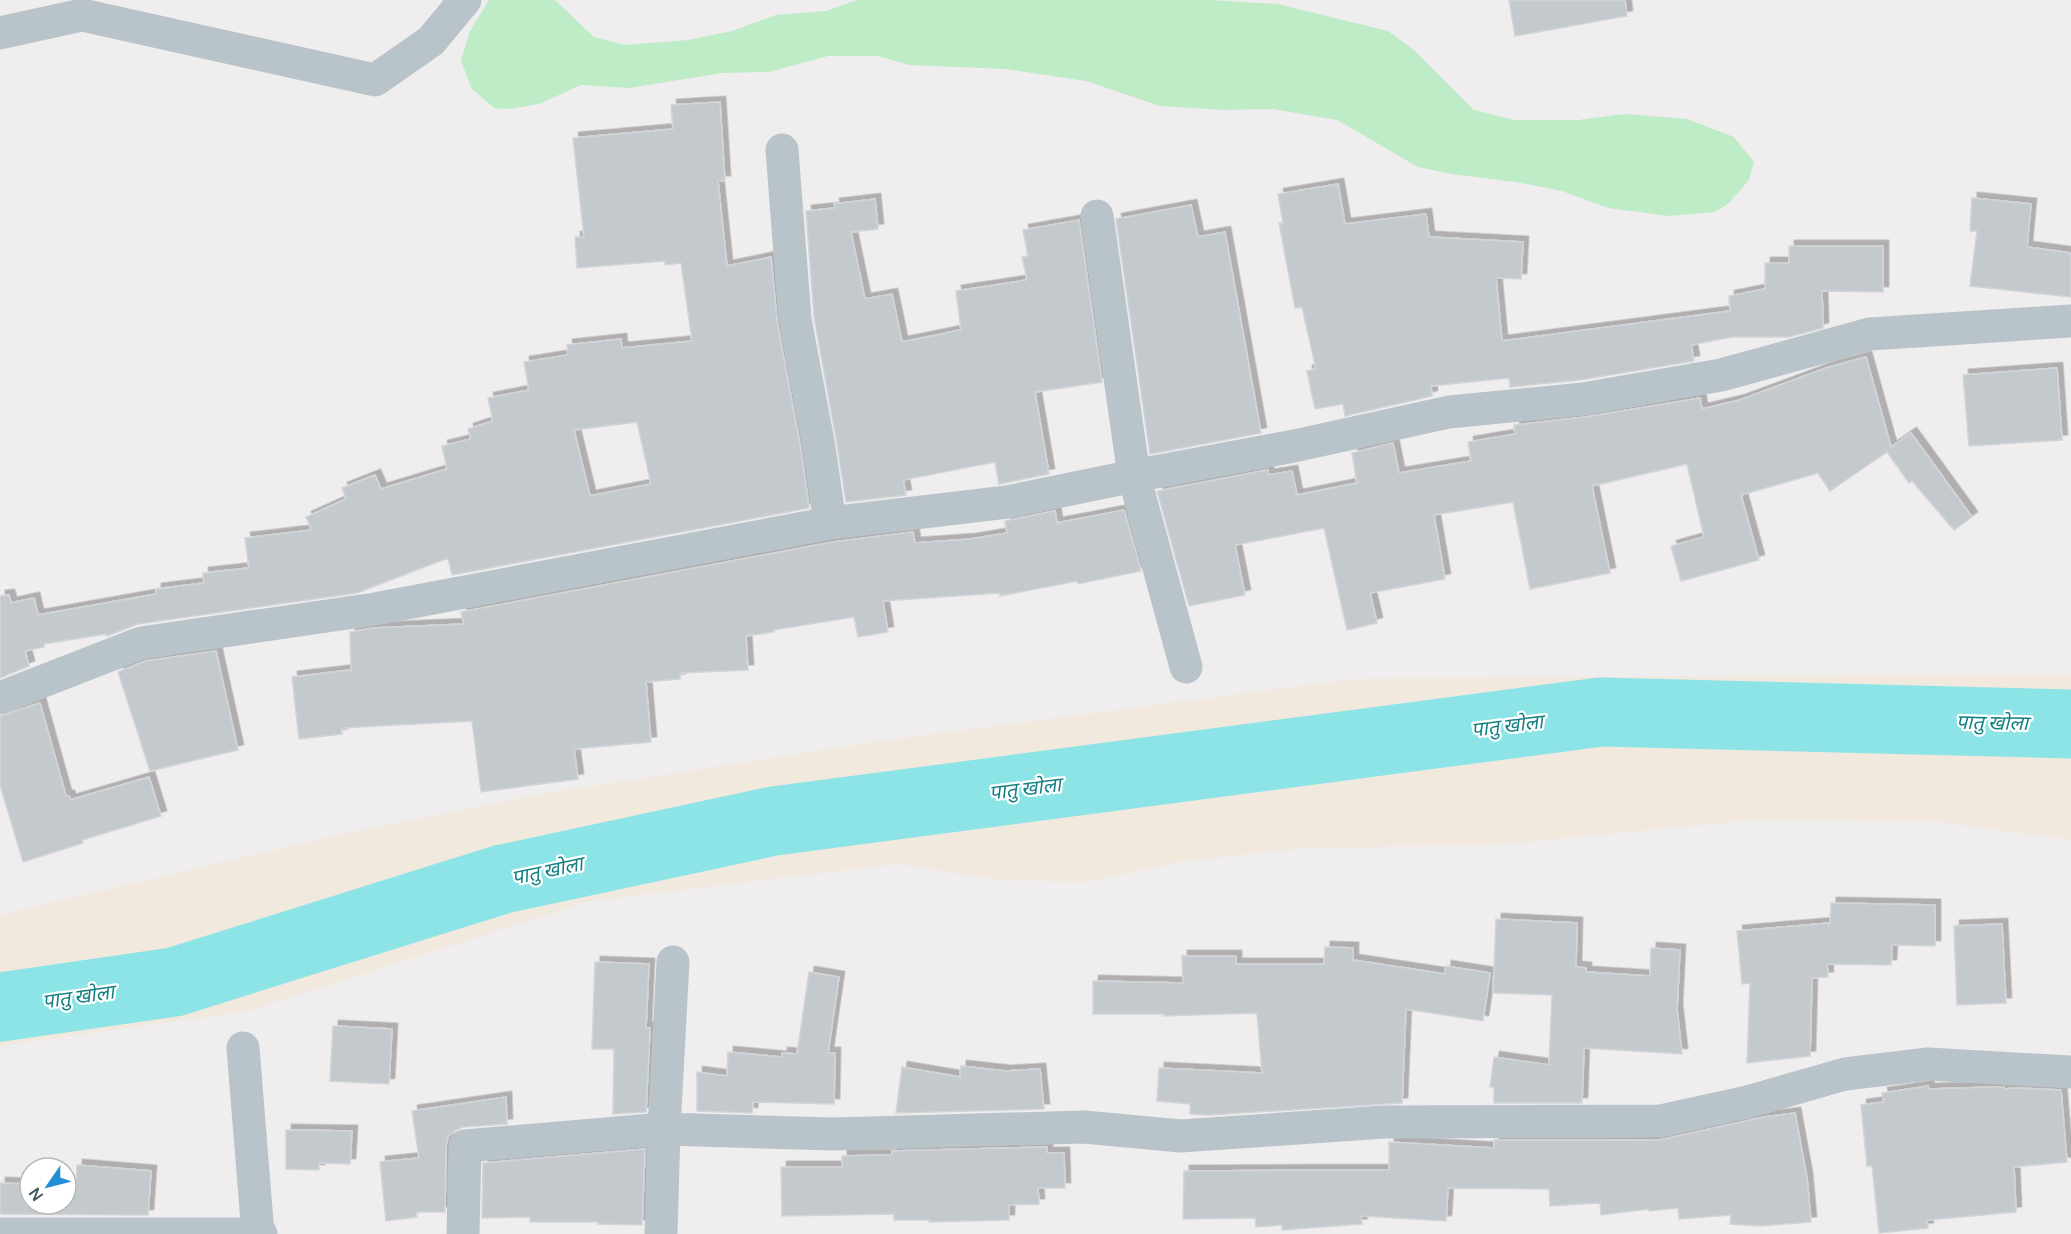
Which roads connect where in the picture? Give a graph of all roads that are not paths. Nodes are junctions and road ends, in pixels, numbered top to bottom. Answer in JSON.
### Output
{"nodes":[{"id":1,"x":465,"y":0,"type":"edge"},
{"id":2,"x":0,"y":33,"type":"edge"},
{"id":3,"x":782,"y":150,"type":"dead end"},
{"id":4,"x":1097,"y":216,"type":"dead end"},
{"id":5,"x":2071,"y":321,"type":"edge"},
{"id":6,"x":1134,"y":476,"type":"junction"},
{"id":7,"x":830,"y":523,"type":"junction"},
{"id":8,"x":1186,"y":667,"type":"dead end"},
{"id":9,"x":0,"y":698,"type":"edge"},
{"id":10,"x":674,"y":962,"type":"dead end"},
{"id":11,"x":243,"y":1048,"type":"dead end"},
{"id":12,"x":2071,"y":1072,"type":"edge"},
{"id":13,"x":664,"y":1129,"type":"junction"},
{"id":14,"x":0,"y":1233,"type":"edge"},
{"id":15,"x":259,"y":1234,"type":"edge"},
{"id":16,"x":463,"y":1234,"type":"edge"},
{"id":17,"x":661,"y":1234,"type":"edge"}],
"edges":[{"from":1,"to":2,"type":"street"},
{"from":3,"to":7,"type":"street"},
{"from":4,"to":6,"type":"street"},
{"from":5,"to":6,"type":"street"},
{"from":6,"to":7,"type":"street"},
{"from":6,"to":8,"type":"street"},
{"from":7,"to":9,"type":"street"},
{"from":10,"to":13,"type":"street"},
{"from":11,"to":15,"type":"street"},
{"from":12,"to":13,"type":"street"},
{"from":13,"to":16,"type":"street"},
{"from":13,"to":17,"type":"street"},
{"from":14,"to":15,"type":"street"}]}
